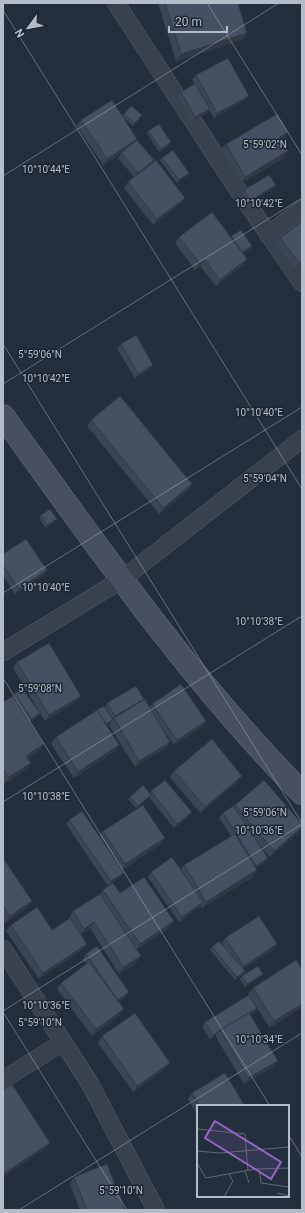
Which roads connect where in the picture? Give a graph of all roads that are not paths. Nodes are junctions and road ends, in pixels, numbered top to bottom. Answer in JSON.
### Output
{"nodes":[{"id":1,"x":116,"y":3,"type":"edge"},
{"id":2,"x":302,"y":209,"type":"edge"},
{"id":3,"x":268,"y":235,"type":"junction"},
{"id":4,"x":302,"y":283,"type":"edge"},
{"id":5,"x":3,"y":416,"type":"edge"},
{"id":6,"x":302,"y":439,"type":"edge"},
{"id":7,"x":121,"y":580,"type":"junction"},
{"id":8,"x":3,"y":652,"type":"edge"},
{"id":9,"x":302,"y":793,"type":"edge"},
{"id":10,"x":3,"y":949,"type":"edge"},
{"id":11,"x":63,"y":1042,"type":"junction"},
{"id":12,"x":3,"y":1080,"type":"edge"},
{"id":13,"x":156,"y":1210,"type":"edge"}],
"edges":[{"from":1,"to":3,"type":"street"},
{"from":2,"to":3,"type":"street"},
{"from":3,"to":4,"type":"street"},
{"from":5,"to":7,"type":"street"},
{"from":6,"to":7,"type":"street"},
{"from":7,"to":8,"type":"street"},
{"from":7,"to":9,"type":"street"},
{"from":10,"to":11,"type":"street"},
{"from":11,"to":12,"type":"street"},
{"from":11,"to":13,"type":"street"}]}
